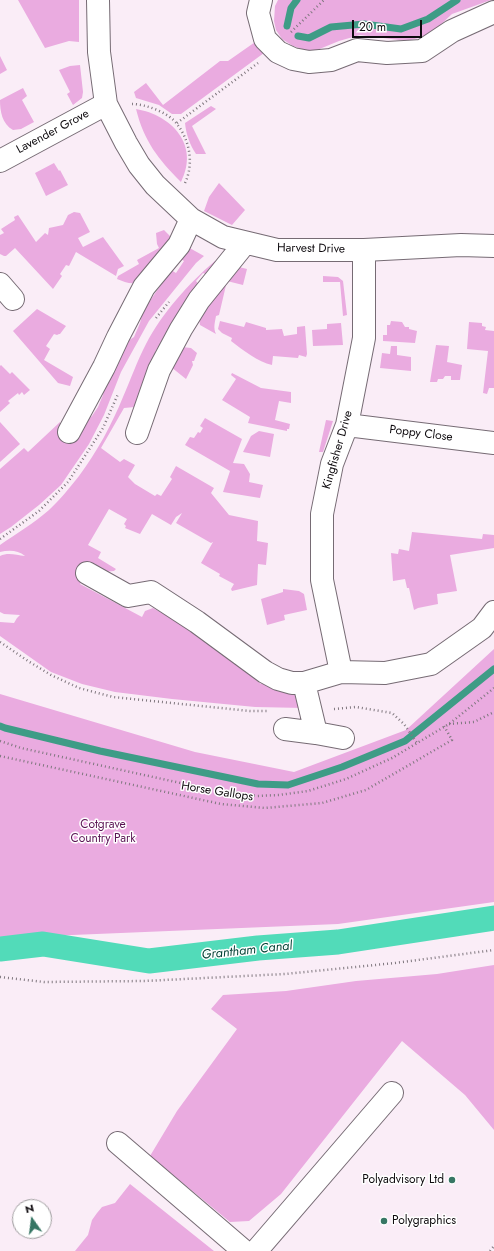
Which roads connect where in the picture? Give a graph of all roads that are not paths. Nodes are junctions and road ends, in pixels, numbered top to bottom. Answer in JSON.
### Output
{"nodes":[{"id":1,"x":98,"y":0,"type":"edge"},
{"id":2,"x":261,"y":0,"type":"edge"},
{"id":3,"x":494,"y":12,"type":"edge"},
{"id":4,"x":106,"y":104,"type":"junction"},
{"id":5,"x":0,"y":161,"type":"edge"},
{"id":6,"x":191,"y":220,"type":"junction"},
{"id":7,"x":245,"y":243,"type":"junction"},
{"id":8,"x":494,"y":246,"type":"edge"},
{"id":9,"x":364,"y":250,"type":"junction"},
{"id":10,"x":347,"y":425,"type":"junction"},
{"id":11,"x":69,"y":432,"type":"dead end"},
{"id":12,"x":137,"y":433,"type":"dead end"},
{"id":13,"x":494,"y":443,"type":"edge"},
{"id":14,"x":88,"y":573,"type":"dead end"},
{"id":15,"x":494,"y":612,"type":"edge"},
{"id":16,"x":341,"y":672,"type":"junction"},
{"id":17,"x":304,"y":683,"type":"junction"},
{"id":18,"x":279,"y":720,"type":"road end"},
{"id":19,"x":313,"y":723,"type":"junction"},
{"id":20,"x":343,"y":738,"type":"dead end"},
{"id":21,"x":392,"y":1093,"type":"dead end"},
{"id":22,"x":118,"y":1143,"type":"dead end"},
{"id":23,"x":244,"y":1251,"type":"edge"},
{"id":24,"x":256,"y":1251,"type":"edge"}],
"edges":[{"from":1,"to":4,"type":"street","name":"Harvest Drive"},
{"from":2,"to":3,"type":"street"},
{"from":4,"to":5,"type":"street","name":"Lavender Grove"},
{"from":4,"to":6,"type":"street","name":"Harvest Drive"},
{"from":6,"to":7,"type":"street","name":"Harvest Drive"},
{"from":6,"to":11,"type":"street"},
{"from":7,"to":9,"type":"street","name":"Harvest Drive"},
{"from":7,"to":12,"type":"street"},
{"from":8,"to":9,"type":"street","name":"Harvest Drive"},
{"from":9,"to":10,"type":"street","name":"Kingfisher Drive"},
{"from":10,"to":13,"type":"street","name":"Poppy Close"},
{"from":10,"to":16,"type":"street","name":"Kingfisher Drive"},
{"from":14,"to":17,"type":"street"},
{"from":15,"to":16,"type":"street"},
{"from":16,"to":17,"type":"street"},
{"from":17,"to":19,"type":"street"},
{"from":18,"to":19,"type":"street"},
{"from":19,"to":20,"type":"street"},
{"from":21,"to":24,"type":"street"},
{"from":22,"to":23,"type":"street"}]}
